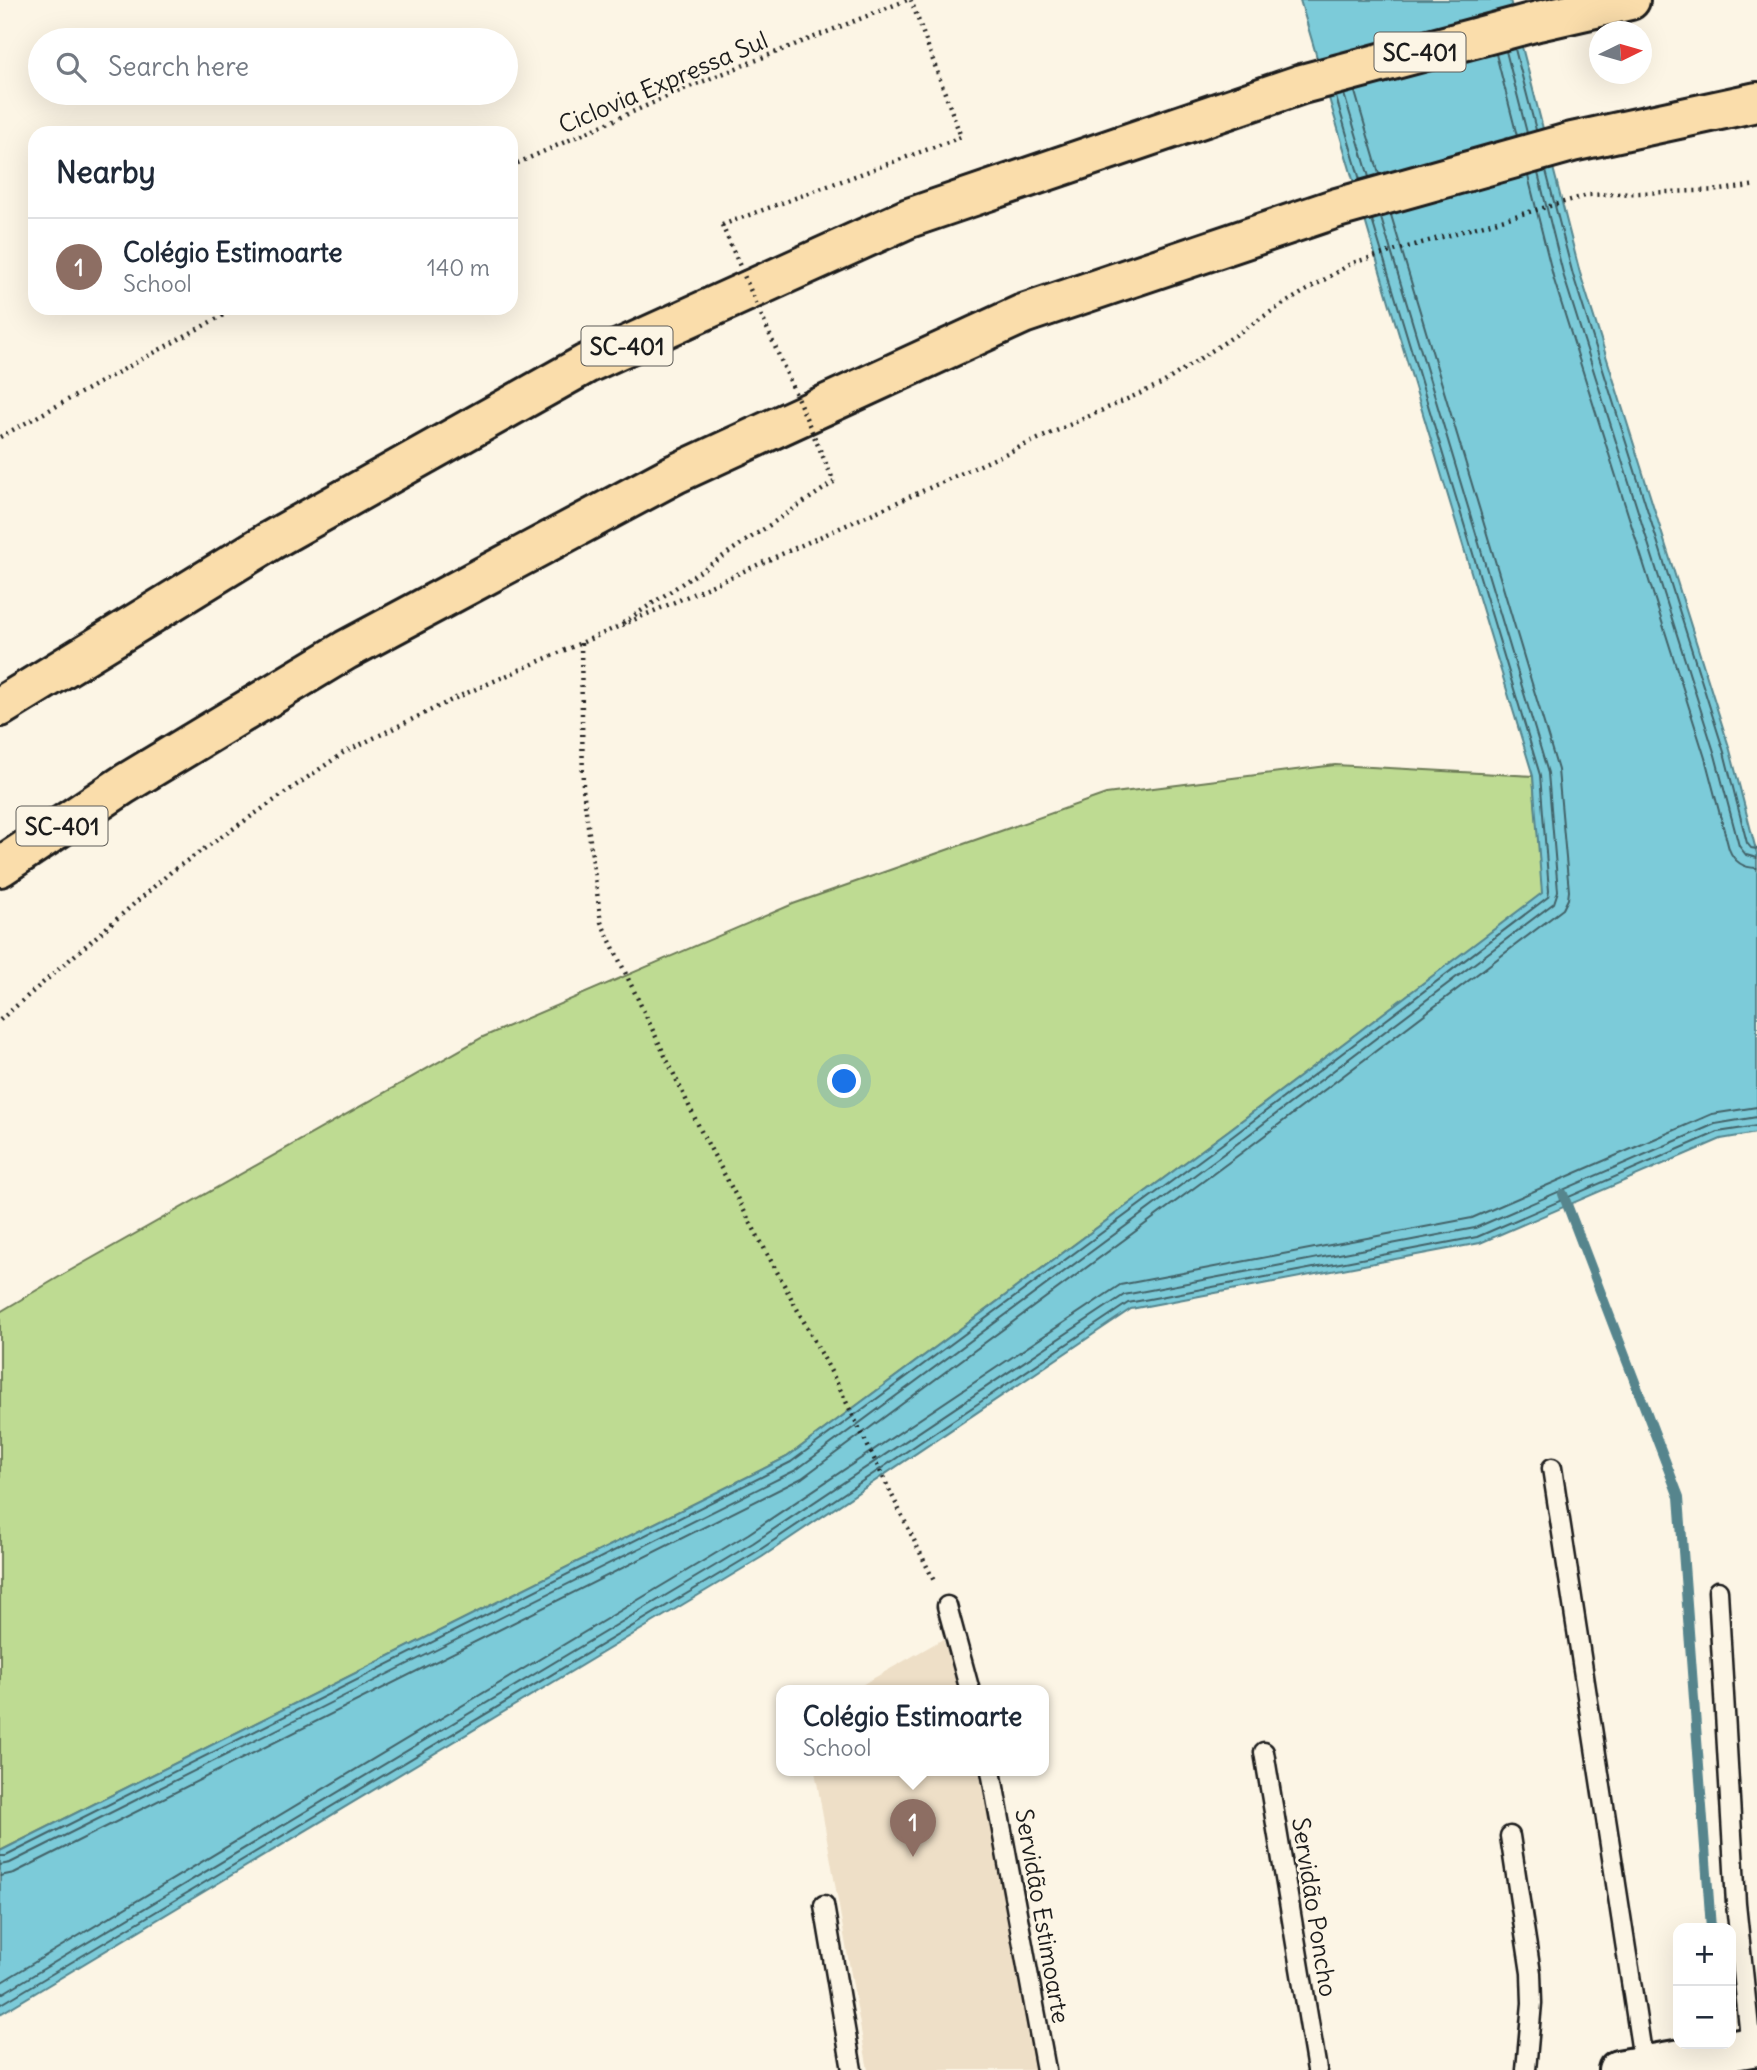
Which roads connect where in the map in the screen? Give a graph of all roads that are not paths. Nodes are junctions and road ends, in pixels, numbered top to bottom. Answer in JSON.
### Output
{"nodes":[{"id":1,"x":1630,"y":0,"type":"edge"},
{"id":2,"x":1757,"y":102,"type":"edge"},
{"id":3,"x":0,"y":707,"type":"edge"},
{"id":4,"x":0,"y":867,"type":"edge"},
{"id":5,"x":1552,"y":1468,"type":"dead end"},
{"id":6,"x":1718,"y":1591,"type":"dead end"},
{"id":7,"x":947,"y":1606,"type":"road end"},
{"id":8,"x":968,"y":1685,"type":"edge"},
{"id":9,"x":1264,"y":1752,"type":"dead end"},
{"id":10,"x":992,"y":1776,"type":"edge"},
{"id":11,"x":1510,"y":1836,"type":"dead end"},
{"id":12,"x":824,"y":1905,"type":"dead end"},
{"id":13,"x":1754,"y":2046,"type":"edge"},
{"id":14,"x":1631,"y":2068,"type":"edge"},
{"id":15,"x":852,"y":2070,"type":"edge"},
{"id":16,"x":1046,"y":2070,"type":"edge"},
{"id":17,"x":1317,"y":2070,"type":"edge"},
{"id":18,"x":1526,"y":2070,"type":"edge"}],
"edges":[{"from":1,"to":3,"type":"highway","number":"SC-401"},
{"from":2,"to":4,"type":"highway","number":"SC-401"},
{"from":5,"to":14,"type":"lane"},
{"from":6,"to":13,"type":"lane"},
{"from":7,"to":8,"type":"lane"},
{"from":9,"to":17,"type":"lane","name":"Servidão Poncho"},
{"from":10,"to":16,"type":"lane","name":"Servidão Estimoarte"},
{"from":11,"to":18,"type":"lane"},
{"from":12,"to":15,"type":"lane"},
{"from":13,"to":14,"type":"main road"}]}
